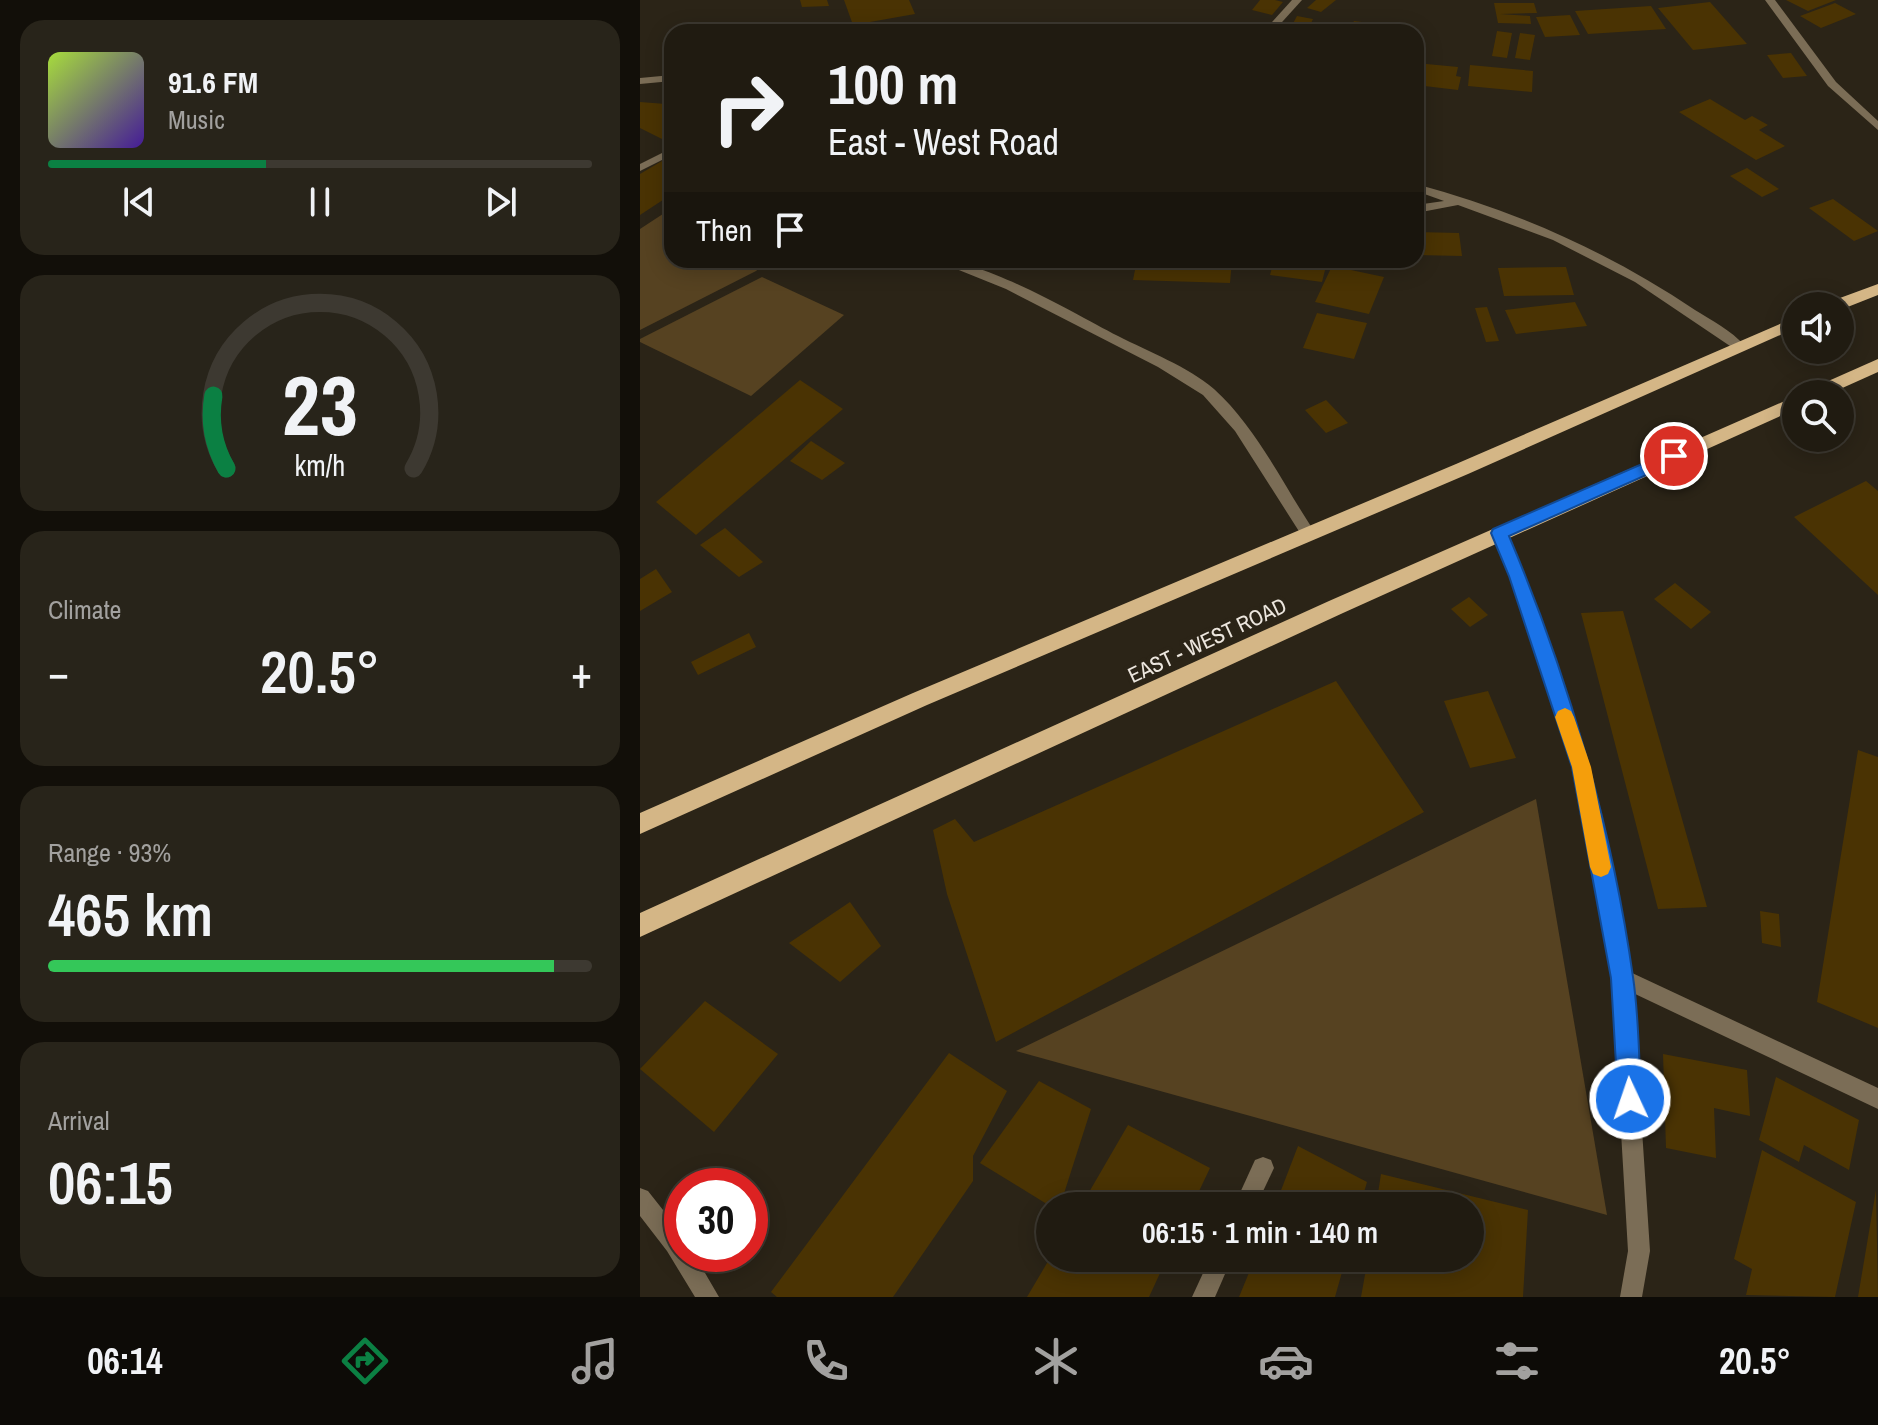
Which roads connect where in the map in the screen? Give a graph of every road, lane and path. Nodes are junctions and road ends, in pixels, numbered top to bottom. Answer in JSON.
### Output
{"nodes":[{"id":1,"x":1297,"y":0,"type":"edge"},
{"id":2,"x":1770,"y":0,"type":"edge"},
{"id":3,"x":1275,"y":24,"type":"edge"},
{"id":4,"x":664,"y":79,"type":"edge"},
{"id":5,"x":640,"y":81,"type":"edge"},
{"id":6,"x":1878,"y":127,"type":"edge"},
{"id":7,"x":664,"y":155,"type":"edge"},
{"id":8,"x":640,"y":168,"type":"edge"},
{"id":9,"x":1424,"y":190,"type":"edge"},
{"id":10,"x":1458,"y":202,"type":"junction"},
{"id":11,"x":1424,"y":208,"type":"edge"},
{"id":12,"x":962,"y":268,"type":"edge"},
{"id":13,"x":1878,"y":289,"type":"edge"},
{"id":14,"x":1854,"y":298,"type":"edge"},
{"id":15,"x":1782,"y":328,"type":"edge"},
{"id":16,"x":1738,"y":345,"type":"junction"},
{"id":17,"x":1878,"y":365,"type":"edge"},
{"id":18,"x":1845,"y":380,"type":"edge"},
{"id":19,"x":1782,"y":408,"type":"edge"},
{"id":20,"x":1307,"y":532,"type":"junction"},
{"id":21,"x":1499,"y":533,"type":"junction"},
{"id":22,"x":640,"y":824,"type":"edge"},
{"id":23,"x":640,"y":925,"type":"edge"},
{"id":24,"x":1622,"y":978,"type":"junction"},
{"id":25,"x":1878,"y":1099,"type":"edge"},
{"id":26,"x":1263,"y":1168,"type":"dead end"},
{"id":27,"x":1252,"y":1192,"type":"edge"},
{"id":28,"x":640,"y":1199,"type":"edge"},
{"id":29,"x":1215,"y":1272,"type":"edge"},
{"id":30,"x":708,"y":1297,"type":"edge"},
{"id":31,"x":1203,"y":1297,"type":"edge"},
{"id":32,"x":1631,"y":1297,"type":"edge"}],
"edges":[{"from":1,"to":3,"type":"street"},
{"from":2,"to":6,"type":"street"},
{"from":4,"to":5,"type":"street"},
{"from":7,"to":8,"type":"street"},
{"from":9,"to":10,"type":"street"},
{"from":10,"to":11,"type":"street"},
{"from":10,"to":16,"type":"street"},
{"from":12,"to":20,"type":"street"},
{"from":13,"to":14,"type":"main road"},
{"from":15,"to":16,"type":"main road"},
{"from":16,"to":20,"type":"main road"},
{"from":17,"to":18,"type":"main road"},
{"from":19,"to":21,"type":"main road","name":"EAST - WEST ROAD"},
{"from":20,"to":22,"type":"main road"},
{"from":21,"to":23,"type":"main road","name":"EAST - WEST ROAD"},
{"from":21,"to":24,"type":"street"},
{"from":24,"to":25,"type":"street"},
{"from":24,"to":32,"type":"street"},
{"from":26,"to":27,"type":"street"},
{"from":28,"to":30,"type":"street"},
{"from":29,"to":31,"type":"street"}]}
